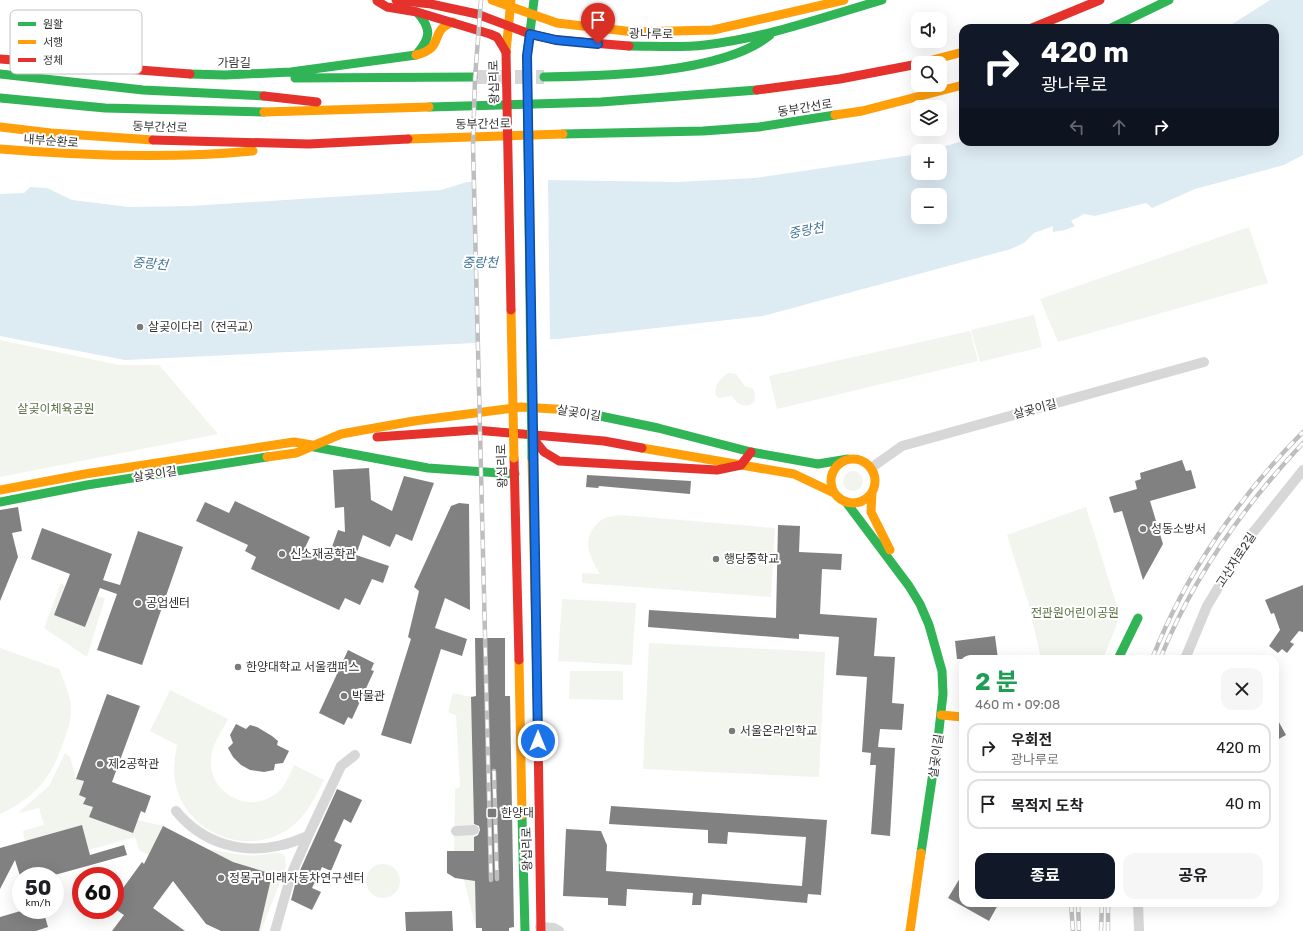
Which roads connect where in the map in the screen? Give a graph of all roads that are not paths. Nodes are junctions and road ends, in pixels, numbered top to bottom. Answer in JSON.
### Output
{"nodes":[{"id":1,"x":367,"y":0,"type":"edge"},
{"id":2,"x":377,"y":0,"type":"edge"},
{"id":3,"x":383,"y":0,"type":"edge"},
{"id":4,"x":396,"y":0,"type":"edge"},
{"id":5,"x":492,"y":0,"type":"edge"},
{"id":6,"x":534,"y":0,"type":"edge"},
{"id":7,"x":882,"y":0,"type":"edge"},
{"id":8,"x":1100,"y":0,"type":"edge"},
{"id":9,"x":1169,"y":0,"type":"edge"},
{"id":10,"x":840,"y":1,"type":"edge"},
{"id":11,"x":510,"y":4,"type":"edge"},
{"id":12,"x":417,"y":12,"type":"junction"},
{"id":13,"x":533,"y":16,"type":"junction"},
{"id":14,"x":453,"y":22,"type":"junction"},
{"id":15,"x":1042,"y":24,"type":"edge"},
{"id":16,"x":1119,"y":24,"type":"edge"},
{"id":17,"x":508,"y":26,"type":"junction"},
{"id":18,"x":773,"y":32,"type":"junction"},
{"id":19,"x":530,"y":34,"type":"junction"},
{"id":20,"x":506,"y":52,"type":"junction"},
{"id":21,"x":959,"y":53,"type":"edge"},
{"id":22,"x":416,"y":55,"type":"junction"},
{"id":23,"x":947,"y":56,"type":"edge"},
{"id":24,"x":0,"y":59,"type":"edge"},
{"id":25,"x":10,"y":60,"type":"edge"},
{"id":26,"x":911,"y":65,"type":"edge"},
{"id":27,"x":142,"y":71,"type":"edge"},
{"id":28,"x":0,"y":74,"type":"edge"},
{"id":29,"x":263,"y":74,"type":"junction"},
{"id":30,"x":473,"y":77,"type":"tunnel mouth"},
{"id":31,"x":544,"y":77,"type":"tunnel mouth"},
{"id":32,"x":959,"y":85,"type":"edge"},
{"id":33,"x":0,"y":98,"type":"edge"},
{"id":34,"x":362,"y":108,"type":"junction"},
{"id":35,"x":0,"y":127,"type":"edge"},
{"id":36,"x":309,"y":144,"type":"junction"},
{"id":37,"x":0,"y":149,"type":"edge"},
{"id":38,"x":1204,"y":362,"type":"dead end"},
{"id":39,"x":532,"y":437,"type":"junction"},
{"id":40,"x":309,"y":446,"type":"junction"},
{"id":41,"x":751,"y":452,"type":"junction"},
{"id":42,"x":848,"y":459,"type":"junction"},
{"id":43,"x":741,"y":465,"type":"junction"},
{"id":44,"x":871,"y":468,"type":"junction"},
{"id":45,"x":1303,"y":470,"type":"edge"},
{"id":46,"x":514,"y":474,"type":"junction"},
{"id":47,"x":0,"y":490,"type":"edge"},
{"id":48,"x":872,"y":492,"type":"junction"},
{"id":49,"x":834,"y":493,"type":"junction"},
{"id":50,"x":0,"y":502,"type":"edge"},
{"id":51,"x":846,"y":502,"type":"junction"},
{"id":52,"x":908,"y":586,"type":"junction"},
{"id":53,"x":1138,"y":618,"type":"dead end"},
{"id":54,"x":1120,"y":655,"type":"edge"},
{"id":55,"x":1187,"y":655,"type":"edge"},
{"id":56,"x":941,"y":715,"type":"junction"},
{"id":57,"x":959,"y":717,"type":"edge"},
{"id":58,"x":355,"y":755,"type":"dead end"},
{"id":59,"x":176,"y":811,"type":"dead end"},
{"id":60,"x":474,"y":830,"type":"dead end"},
{"id":61,"x":456,"y":831,"type":"dead end"},
{"id":62,"x":308,"y":836,"type":"junction"},
{"id":63,"x":1138,"y":907,"type":"edge"},
{"id":64,"x":541,"y":929,"type":"edge"},
{"id":65,"x":275,"y":931,"type":"edge"},
{"id":66,"x":525,"y":931,"type":"edge"},
{"id":67,"x":559,"y":931,"type":"edge"},
{"id":68,"x":910,"y":931,"type":"edge"},
{"id":69,"x":1139,"y":931,"type":"edge"}],
"edges":[{"from":1,"to":2,"type":"main road"},
{"from":2,"to":3,"type":"main road"},
{"from":2,"to":12,"type":"main road"},
{"from":4,"to":17,"type":"main road","name":"광나루로"},
{"from":5,"to":11,"type":"main road","name":"광나루로"},
{"from":6,"to":13,"type":"main road","name":"왕십리로"},
{"from":7,"to":18,"type":"main road","name":"광나루로"},
{"from":8,"to":15,"type":"main road"},
{"from":9,"to":16,"type":"main road"},
{"from":10,"to":13,"type":"main road","name":"광나루로"},
{"from":11,"to":13,"type":"main road","name":"광나루로"},
{"from":11,"to":17,"type":"main road","name":"왕십리로"},
{"from":12,"to":14,"type":"main road"},
{"from":12,"to":22,"type":"main road"},
{"from":13,"to":19,"type":"main road","name":"왕십리로"},
{"from":14,"to":20,"type":"main road"},
{"from":14,"to":22,"type":"main road"},
{"from":17,"to":19,"type":"main road","name":"광나루로"},
{"from":17,"to":20,"type":"main road","name":"왕십리로"},
{"from":18,"to":19,"type":"main road","name":"광나루로"},
{"from":18,"to":31,"type":"main road"},
{"from":19,"to":39,"type":"main road","name":"왕십리로","bridge":true},
{"from":20,"to":46,"type":"main road","name":"왕십리로","bridge":true},
{"from":21,"to":23,"type":"main road","name":"동부간선로"},
{"from":22,"to":29,"type":"main road","name":"가람길"},
{"from":24,"to":25,"type":"main road","name":"가람길"},
{"from":26,"to":34,"type":"main road","name":"동부간선로"},
{"from":27,"to":29,"type":"main road","name":"가람길"},
{"from":28,"to":34,"type":"main road"},
{"from":29,"to":30,"type":"main road"},
{"from":32,"to":36,"type":"main road","name":"동부간선로"},
{"from":33,"to":34,"type":"main road","name":"동부간선로"},
{"from":35,"to":36,"type":"main road","name":"동부간선로"},
{"from":36,"to":37,"type":"main road","name":"내부순환로"},
{"from":38,"to":44,"type":"street","name":"살곶이길"},
{"from":39,"to":43,"type":"main road"},
{"from":39,"to":64,"type":"main road","name":"왕십리로","bridge":true},
{"from":40,"to":41,"type":"main road","name":"살곶이길"},
{"from":40,"to":43,"type":"main road","name":"살곶이길"},
{"from":40,"to":46,"type":"main road"},
{"from":40,"to":47,"type":"main road","name":"살곶이길"},
{"from":40,"to":50,"type":"main road","name":"살곶이길"},
{"from":41,"to":42,"type":"main road","name":"살곶이길"},
{"from":41,"to":43,"type":"main road"},
{"from":42,"to":44,"type":"main road"},
{"from":42,"to":49,"type":"main road"},
{"from":43,"to":49,"type":"main road","name":"살곶이길"},
{"from":44,"to":48,"type":"main road"},
{"from":45,"to":55,"type":"street","name":"고산자로2길"},
{"from":46,"to":66,"type":"main road","name":"왕십리로"},
{"from":48,"to":51,"type":"main road"},
{"from":48,"to":52,"type":"main road","name":"살곶이길"},
{"from":49,"to":51,"type":"main road"},
{"from":51,"to":52,"type":"main road","name":"살곶이길"},
{"from":52,"to":56,"type":"main road","name":"살곶이길"},
{"from":53,"to":54,"type":"main road"},
{"from":56,"to":57,"type":"main road"},
{"from":56,"to":68,"type":"main road","name":"살곶이길"},
{"from":58,"to":62,"type":"street"},
{"from":59,"to":62,"type":"street"},
{"from":60,"to":61,"type":"street"},
{"from":62,"to":65,"type":"street"},
{"from":63,"to":69,"type":"street"},
{"from":64,"to":67,"type":"street"}]}
